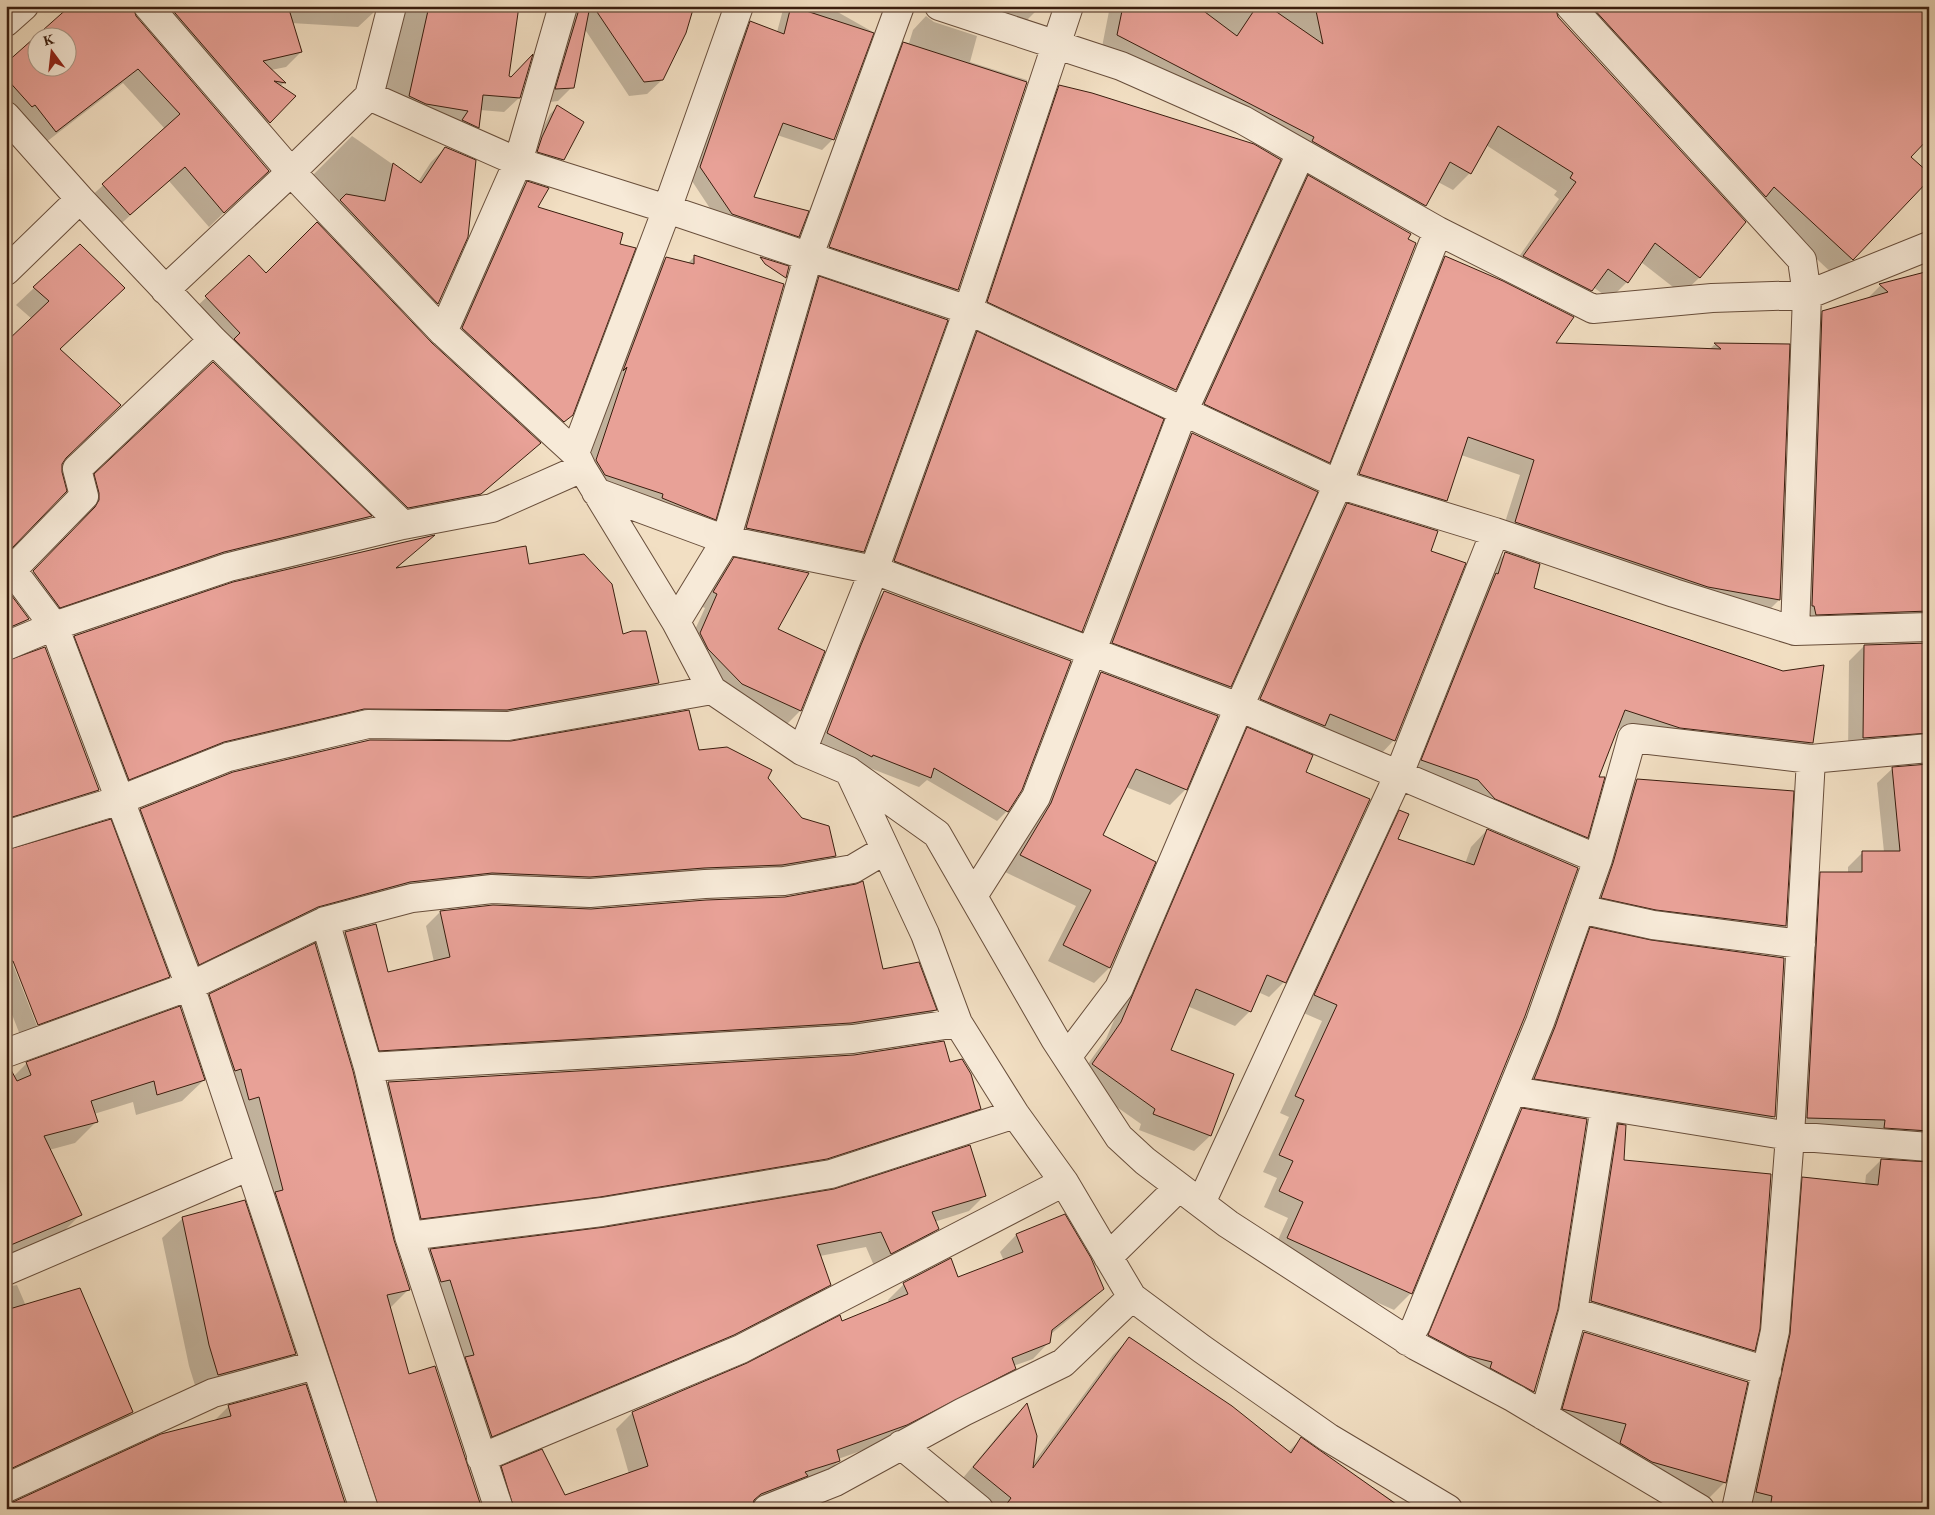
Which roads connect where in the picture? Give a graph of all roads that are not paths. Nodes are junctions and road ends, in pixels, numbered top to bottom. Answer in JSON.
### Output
{"nodes":[{"id":1,"x":24,"y":6,"type":"edge"},
{"id":2,"x":148,"y":6,"type":"edge"},
{"id":3,"x":392,"y":6,"type":"edge"},
{"id":4,"x":563,"y":6,"type":"edge"},
{"id":5,"x":739,"y":6,"type":"edge"},
{"id":6,"x":900,"y":6,"type":"edge"},
{"id":7,"x":939,"y":6,"type":"edge"},
{"id":8,"x":1069,"y":6,"type":"edge"},
{"id":9,"x":1570,"y":6,"type":"edge"},
{"id":10,"x":6,"y":22,"type":"edge"},
{"id":11,"x":1055,"y":44,"type":"junction"},
{"id":12,"x":369,"y":96,"type":"junction"},
{"id":13,"x":6,"y":116,"type":"edge"},
{"id":14,"x":1301,"y":153,"type":"junction"},
{"id":15,"x":518,"y":162,"type":"junction"},
{"id":16,"x":291,"y":172,"type":"junction"},
{"id":17,"x":80,"y":199,"type":"junction"},
{"id":18,"x":667,"y":209,"type":"junction"},
{"id":19,"x":1438,"y":231,"type":"junction"},
{"id":20,"x":1929,"y":246,"type":"edge"},
{"id":21,"x":808,"y":258,"type":"junction"},
{"id":22,"x":6,"y":270,"type":"edge"},
{"id":23,"x":165,"y":290,"type":"junction"},
{"id":24,"x":1807,"y":295,"type":"junction"},
{"id":25,"x":968,"y":310,"type":"junction"},
{"id":26,"x":443,"y":332,"type":"junction"},
{"id":27,"x":213,"y":340,"type":"junction"},
{"id":28,"x":1184,"y":412,"type":"junction"},
{"id":29,"x":578,"y":461,"type":"junction"},
{"id":30,"x":1338,"y":484,"type":"junction"},
{"id":31,"x":596,"y":492,"type":"junction"},
{"id":32,"x":404,"y":525,"type":"junction"},
{"id":33,"x":1495,"y":532,"type":"junction"},
{"id":34,"x":726,"y":540,"type":"junction"},
{"id":35,"x":9,"y":566,"type":"edge"},
{"id":36,"x":874,"y":570,"type":"junction"},
{"id":37,"x":676,"y":622,"type":"junction"},
{"id":38,"x":54,"y":626,"type":"junction"},
{"id":39,"x":1929,"y":627,"type":"edge"},
{"id":40,"x":1795,"y":631,"type":"junction"},
{"id":41,"x":6,"y":646,"type":"edge"},
{"id":42,"x":1092,"y":653,"type":"junction"},
{"id":43,"x":712,"y":690,"type":"junction"},
{"id":44,"x":1239,"y":706,"type":"junction"},
{"id":45,"x":1929,"y":748,"type":"edge"},
{"id":46,"x":802,"y":751,"type":"junction"},
{"id":47,"x":1811,"y":759,"type":"junction"},
{"id":48,"x":849,"y":771,"type":"junction"},
{"id":49,"x":1399,"y":774,"type":"junction"},
{"id":50,"x":120,"y":800,"type":"junction"},
{"id":51,"x":6,"y":835,"type":"edge"},
{"id":52,"x":884,"y":850,"type":"junction"},
{"id":53,"x":1598,"y":859,"type":"junction"},
{"id":54,"x":972,"y":896,"type":"junction"},
{"id":55,"x":1580,"y":909,"type":"junction"},
{"id":56,"x":325,"y":921,"type":"junction"},
{"id":57,"x":1801,"y":944,"type":"junction"},
{"id":58,"x":190,"y":986,"type":"junction"},
{"id":59,"x":958,"y":1023,"type":"junction"},
{"id":60,"x":6,"y":1053,"type":"edge"},
{"id":61,"x":1067,"y":1058,"type":"junction"},
{"id":62,"x":368,"y":1067,"type":"junction"},
{"id":63,"x":1513,"y":1091,"type":"junction"},
{"id":64,"x":1605,"y":1106,"type":"junction"},
{"id":65,"x":1015,"y":1114,"type":"junction"},
{"id":66,"x":1790,"y":1136,"type":"junction"},
{"id":67,"x":1929,"y":1147,"type":"edge"},
{"id":68,"x":250,"y":1166,"type":"junction"},
{"id":69,"x":1064,"y":1182,"type":"junction"},
{"id":70,"x":1179,"y":1187,"type":"junction"},
{"id":71,"x":1201,"y":1203,"type":"junction"},
{"id":72,"x":409,"y":1236,"type":"junction"},
{"id":73,"x":1108,"y":1257,"type":"junction"},
{"id":74,"x":6,"y":1272,"type":"edge"},
{"id":75,"x":1132,"y":1297,"type":"junction"},
{"id":76,"x":1573,"y":1312,"type":"junction"},
{"id":77,"x":1407,"y":1340,"type":"junction"},
{"id":78,"x":315,"y":1366,"type":"junction"},
{"id":79,"x":1767,"y":1371,"type":"junction"},
{"id":80,"x":1544,"y":1416,"type":"junction"},
{"id":81,"x":901,"y":1445,"type":"junction"},
{"id":82,"x":481,"y":1458,"type":"junction"},
{"id":83,"x":6,"y":1488,"type":"edge"},
{"id":84,"x":364,"y":1509,"type":"edge"},
{"id":85,"x":499,"y":1509,"type":"edge"},
{"id":86,"x":767,"y":1509,"type":"edge"},
{"id":87,"x":979,"y":1509,"type":"edge"},
{"id":88,"x":1448,"y":1509,"type":"edge"},
{"id":89,"x":1700,"y":1509,"type":"edge"},
{"id":90,"x":1736,"y":1509,"type":"edge"}],
"edges":[{"from":1,"to":10,"type":"street"},
{"from":2,"to":16,"type":"street"},
{"from":3,"to":12,"type":"street"},
{"from":4,"to":15,"type":"street"},
{"from":5,"to":18,"type":"street"},
{"from":6,"to":21,"type":"street"},
{"from":7,"to":11,"type":"street"},
{"from":8,"to":11,"type":"street"},
{"from":9,"to":24,"type":"street"},
{"from":11,"to":14,"type":"street"},
{"from":11,"to":25,"type":"street"},
{"from":12,"to":15,"type":"street"},
{"from":12,"to":16,"type":"street"},
{"from":13,"to":17,"type":"street"},
{"from":14,"to":19,"type":"street"},
{"from":14,"to":28,"type":"street"},
{"from":15,"to":18,"type":"street"},
{"from":15,"to":26,"type":"street"},
{"from":16,"to":23,"type":"street"},
{"from":16,"to":26,"type":"street"},
{"from":17,"to":22,"type":"street"},
{"from":17,"to":23,"type":"street"},
{"from":18,"to":21,"type":"street"},
{"from":18,"to":29,"type":"street"},
{"from":19,"to":24,"type":"street"},
{"from":19,"to":30,"type":"street"},
{"from":20,"to":24,"type":"street"},
{"from":21,"to":25,"type":"street"},
{"from":21,"to":34,"type":"street"},
{"from":23,"to":27,"type":"street"},
{"from":24,"to":40,"type":"street"},
{"from":25,"to":28,"type":"street"},
{"from":25,"to":36,"type":"street"},
{"from":26,"to":29,"type":"street"},
{"from":27,"to":32,"type":"street"},
{"from":27,"to":35,"type":"street"},
{"from":28,"to":30,"type":"street"},
{"from":28,"to":42,"type":"street"},
{"from":29,"to":31,"type":"street"},
{"from":29,"to":32,"type":"street"},
{"from":30,"to":33,"type":"street"},
{"from":30,"to":44,"type":"street"},
{"from":31,"to":34,"type":"street"},
{"from":31,"to":37,"type":"street"},
{"from":32,"to":38,"type":"street"},
{"from":33,"to":40,"type":"street"},
{"from":33,"to":49,"type":"street"},
{"from":34,"to":36,"type":"street"},
{"from":34,"to":37,"type":"street"},
{"from":35,"to":38,"type":"street"},
{"from":36,"to":42,"type":"street"},
{"from":36,"to":46,"type":"street"},
{"from":37,"to":43,"type":"street"},
{"from":38,"to":41,"type":"street"},
{"from":38,"to":50,"type":"street"},
{"from":39,"to":40,"type":"street"},
{"from":42,"to":44,"type":"street"},
{"from":42,"to":54,"type":"street"},
{"from":43,"to":46,"type":"street"},
{"from":43,"to":50,"type":"street"},
{"from":44,"to":49,"type":"street"},
{"from":44,"to":61,"type":"street"},
{"from":45,"to":47,"type":"street"},
{"from":46,"to":48,"type":"street"},
{"from":47,"to":53,"type":"street"},
{"from":47,"to":57,"type":"street"},
{"from":48,"to":52,"type":"street"},
{"from":48,"to":54,"type":"street"},
{"from":49,"to":53,"type":"street"},
{"from":49,"to":71,"type":"street"},
{"from":50,"to":51,"type":"street"},
{"from":50,"to":58,"type":"street"},
{"from":52,"to":56,"type":"street"},
{"from":52,"to":59,"type":"street"},
{"from":53,"to":55,"type":"street"},
{"from":54,"to":61,"type":"street"},
{"from":55,"to":57,"type":"street"},
{"from":55,"to":63,"type":"street"},
{"from":56,"to":58,"type":"street"},
{"from":56,"to":62,"type":"street"},
{"from":57,"to":66,"type":"street"},
{"from":58,"to":60,"type":"street"},
{"from":58,"to":68,"type":"street"},
{"from":59,"to":62,"type":"street"},
{"from":59,"to":65,"type":"street"},
{"from":61,"to":70,"type":"street"},
{"from":62,"to":72,"type":"street"},
{"from":63,"to":64,"type":"street"},
{"from":63,"to":77,"type":"street"},
{"from":64,"to":66,"type":"street"},
{"from":64,"to":76,"type":"street"},
{"from":65,"to":69,"type":"street"},
{"from":65,"to":72,"type":"street"},
{"from":66,"to":67,"type":"street"},
{"from":66,"to":79,"type":"street"},
{"from":68,"to":74,"type":"street"},
{"from":68,"to":78,"type":"street"},
{"from":69,"to":73,"type":"street"},
{"from":69,"to":82,"type":"street"},
{"from":70,"to":71,"type":"street"},
{"from":70,"to":73,"type":"street"},
{"from":71,"to":77,"type":"street"},
{"from":72,"to":82,"type":"street"},
{"from":73,"to":75,"type":"street"},
{"from":75,"to":81,"type":"street"},
{"from":75,"to":88,"type":"street"},
{"from":76,"to":79,"type":"street"},
{"from":76,"to":80,"type":"street"},
{"from":77,"to":80,"type":"street"},
{"from":78,"to":83,"type":"street"},
{"from":78,"to":84,"type":"street"},
{"from":79,"to":90,"type":"street"},
{"from":80,"to":89,"type":"street"},
{"from":81,"to":86,"type":"street"},
{"from":81,"to":87,"type":"street"},
{"from":82,"to":85,"type":"street"}]}
